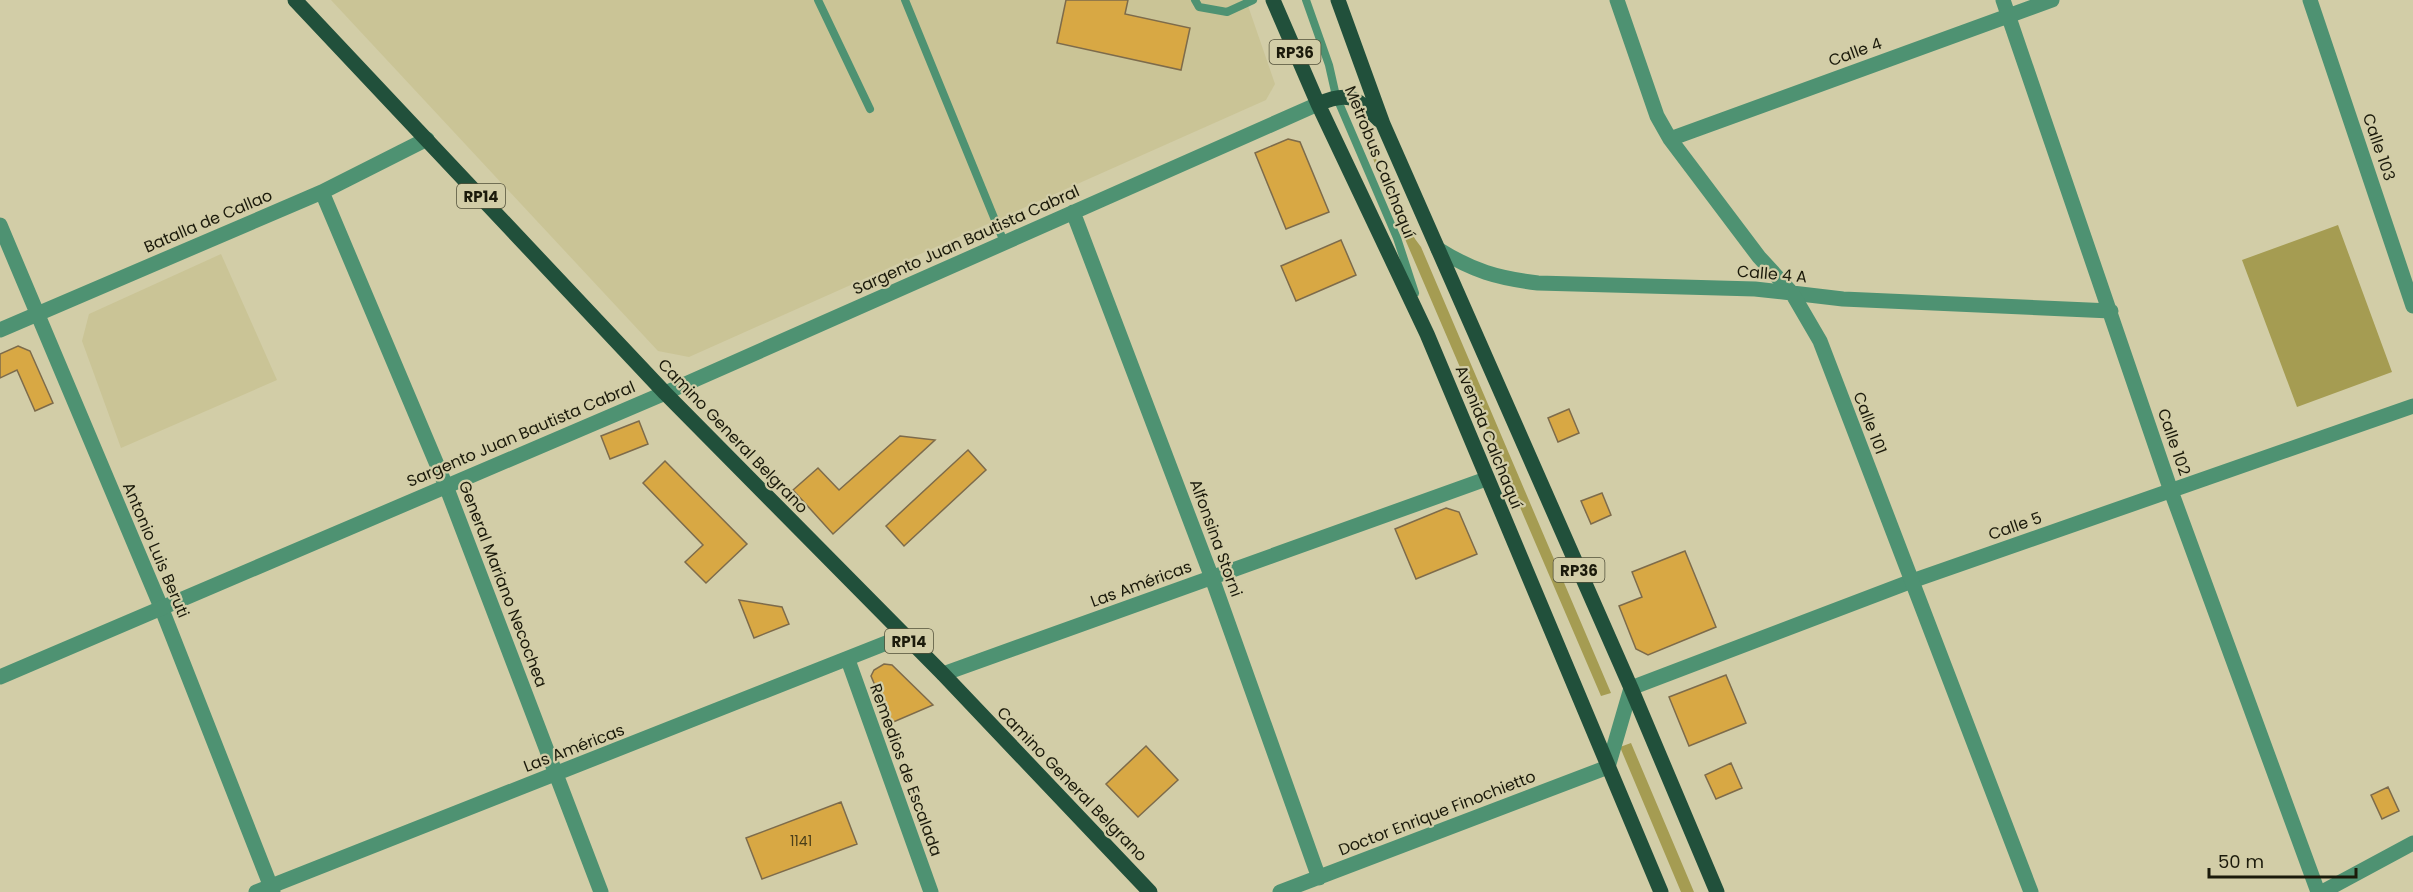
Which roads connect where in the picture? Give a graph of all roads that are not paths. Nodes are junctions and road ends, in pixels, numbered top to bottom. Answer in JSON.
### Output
{"nodes":[{"id":1,"x":295,"y":0,"type":"edge"},
{"id":2,"x":818,"y":0,"type":"edge"},
{"id":3,"x":905,"y":0,"type":"edge"},
{"id":4,"x":1195,"y":0,"type":"edge"},
{"id":5,"x":1253,"y":0,"type":"edge"},
{"id":6,"x":1273,"y":0,"type":"edge"},
{"id":7,"x":1306,"y":0,"type":"edge"},
{"id":8,"x":1338,"y":0,"type":"edge"},
{"id":9,"x":1617,"y":0,"type":"edge"},
{"id":10,"x":2052,"y":0,"type":"edge"},
{"id":11,"x":2310,"y":0,"type":"edge"},
{"id":12,"x":2006,"y":7,"type":"edge"},
{"id":13,"x":1336,"y":96,"type":"junction"},
{"id":14,"x":1318,"y":104,"type":"junction"},
{"id":15,"x":870,"y":109,"type":"dead end"},
{"id":16,"x":1383,"y":124,"type":"junction"},
{"id":17,"x":427,"y":139,"type":"junction"},
{"id":18,"x":1670,"y":139,"type":"junction"},
{"id":19,"x":322,"y":192,"type":"junction"},
{"id":20,"x":1073,"y":212,"type":"junction"},
{"id":21,"x":0,"y":225,"type":"edge"},
{"id":22,"x":1004,"y":242,"type":"junction"},
{"id":23,"x":1438,"y":249,"type":"junction"},
{"id":24,"x":1792,"y":293,"type":"junction"},
{"id":25,"x":2413,"y":306,"type":"edge"},
{"id":26,"x":2110,"y":311,"type":"junction"},
{"id":27,"x":37,"y":314,"type":"junction"},
{"id":28,"x":0,"y":330,"type":"edge"},
{"id":29,"x":1427,"y":334,"type":"junction"},
{"id":30,"x":665,"y":393,"type":"junction"},
{"id":31,"x":2413,"y":406,"type":"edge"},
{"id":32,"x":1486,"y":478,"type":"junction"},
{"id":33,"x":446,"y":486,"type":"junction"},
{"id":34,"x":2171,"y":491,"type":"junction"},
{"id":35,"x":1212,"y":578,"type":"junction"},
{"id":36,"x":1912,"y":581,"type":"junction"},
{"id":37,"x":161,"y":607,"type":"junction"},
{"id":38,"x":904,"y":636,"type":"junction"},
{"id":39,"x":848,"y":660,"type":"junction"},
{"id":40,"x":942,"y":674,"type":"junction"},
{"id":41,"x":0,"y":677,"type":"edge"},
{"id":42,"x":1631,"y":688,"type":"junction"},
{"id":43,"x":1608,"y":767,"type":"junction"},
{"id":44,"x":555,"y":775,"type":"junction"},
{"id":45,"x":2413,"y":843,"type":"edge"},
{"id":46,"x":1319,"y":878,"type":"junction"},
{"id":47,"x":266,"y":890,"type":"edge"},
{"id":48,"x":601,"y":892,"type":"edge"},
{"id":49,"x":931,"y":892,"type":"edge"},
{"id":50,"x":1150,"y":892,"type":"edge"},
{"id":51,"x":1280,"y":892,"type":"edge"},
{"id":52,"x":1661,"y":892,"type":"edge"},
{"id":53,"x":1717,"y":892,"type":"edge"},
{"id":54,"x":2031,"y":892,"type":"edge"},
{"id":55,"x":2320,"y":892,"type":"edge"}],
"edges":[{"from":1,"to":17,"type":"main road","name":"Camino General Belgrano","number":"RP14"},
{"from":2,"to":15,"type":"lane"},
{"from":3,"to":22,"type":"lane"},
{"from":4,"to":5,"type":"lane"},
{"from":6,"to":14,"type":"main road","name":"Avenida Calchaquí","number":"RP36"},
{"from":7,"to":13,"type":"lane","name":"Metrobus Calchaquí"},
{"from":8,"to":16,"type":"main road","name":"Avenida Calchaquí","number":"RP36"},
{"from":9,"to":18,"type":"street","name":"Calle 101"},
{"from":10,"to":12,"type":"street","name":"Calle 4"},
{"from":11,"to":25,"type":"street","name":"Calle 103"},
{"from":12,"to":18,"type":"street","name":"Calle 4"},
{"from":12,"to":26,"type":"street","name":"Calle 102"},
{"from":13,"to":14,"type":"main road"},
{"from":13,"to":16,"type":"main road"},
{"from":13,"to":29,"type":"lane","name":"Metrobus Calchaquí"},
{"from":14,"to":20,"type":"street","name":"Sargento Juan Bautista Cabral"},
{"from":14,"to":29,"type":"main road","name":"Avenida Calchaquí","number":"RP36"},
{"from":16,"to":23,"type":"main road","name":"Avenida Calchaquí","number":"RP36"},
{"from":17,"to":19,"type":"street","name":"Batalla de Callao"},
{"from":17,"to":30,"type":"main road","name":"Camino General Belgrano","number":"RP14"},
{"from":18,"to":24,"type":"street","name":"Calle 101"},
{"from":19,"to":27,"type":"street","name":"Batalla de Callao"},
{"from":19,"to":33,"type":"street","name":"General Mariano Necochea"},
{"from":20,"to":22,"type":"street","name":"Sargento Juan Bautista Cabral"},
{"from":20,"to":35,"type":"street","name":"Alfonsina Storni"},
{"from":21,"to":27,"type":"street","name":"Antonio Luis Beruti"},
{"from":22,"to":30,"type":"street","name":"Sargento Juan Bautista Cabral"},
{"from":23,"to":24,"type":"street","name":"Calle 4 A"},
{"from":23,"to":42,"type":"main road","name":"Avenida Calchaquí","number":"RP36"},
{"from":24,"to":26,"type":"street","name":"Calle 4 A"},
{"from":24,"to":36,"type":"street","name":"Calle 101"},
{"from":26,"to":34,"type":"street","name":"Calle 102"},
{"from":27,"to":28,"type":"street","name":"Batalla de Callao"},
{"from":27,"to":37,"type":"street","name":"Antonio Luis Beruti"},
{"from":29,"to":32,"type":"main road","name":"Avenida Calchaquí","number":"RP36"},
{"from":30,"to":33,"type":"street","name":"Sargento Juan Bautista Cabral"},
{"from":30,"to":38,"type":"main road","name":"Camino General Belgrano","number":"RP14"},
{"from":31,"to":34,"type":"street","name":"Calle 5"},
{"from":32,"to":35,"type":"street","name":"Las Américas"},
{"from":32,"to":43,"type":"main road","name":"Avenida Calchaquí","number":"RP36"},
{"from":33,"to":37,"type":"street","name":"Sargento Juan Bautista Cabral"},
{"from":33,"to":44,"type":"street","name":"General Mariano Necochea"},
{"from":34,"to":36,"type":"street","name":"Calle 5"},
{"from":34,"to":55,"type":"street","name":"Calle 102"},
{"from":35,"to":40,"type":"street","name":"Las Américas"},
{"from":35,"to":46,"type":"street","name":"Alfonsina Storni"},
{"from":36,"to":42,"type":"street","name":"Calle 5"},
{"from":36,"to":54,"type":"street","name":"Calle 101"},
{"from":37,"to":41,"type":"street","name":"Sargento Juan Bautista Cabral"},
{"from":37,"to":47,"type":"street","name":"Antonio Luis Beruti"},
{"from":38,"to":39,"type":"street","name":"Las Américas"},
{"from":38,"to":40,"type":"main road","name":"Camino General Belgrano","number":"RP14"},
{"from":39,"to":44,"type":"street","name":"Las Américas"},
{"from":39,"to":49,"type":"street","name":"Remedios de Escalada"},
{"from":40,"to":50,"type":"main road","name":"Camino General Belgrano","number":"RP14"},
{"from":42,"to":43,"type":"street"},
{"from":42,"to":53,"type":"main road","name":"Avenida Calchaquí","number":"RP36"},
{"from":43,"to":46,"type":"street","name":"Doctor Enrique Finochietto"},
{"from":43,"to":52,"type":"main road","name":"Avenida Calchaquí","number":"RP36"},
{"from":44,"to":47,"type":"street","name":"Las Américas"},
{"from":44,"to":48,"type":"street","name":"General Mariano Necochea"},
{"from":45,"to":55,"type":"street"},
{"from":46,"to":51,"type":"street","name":"Doctor Enrique Finochietto"}]}
